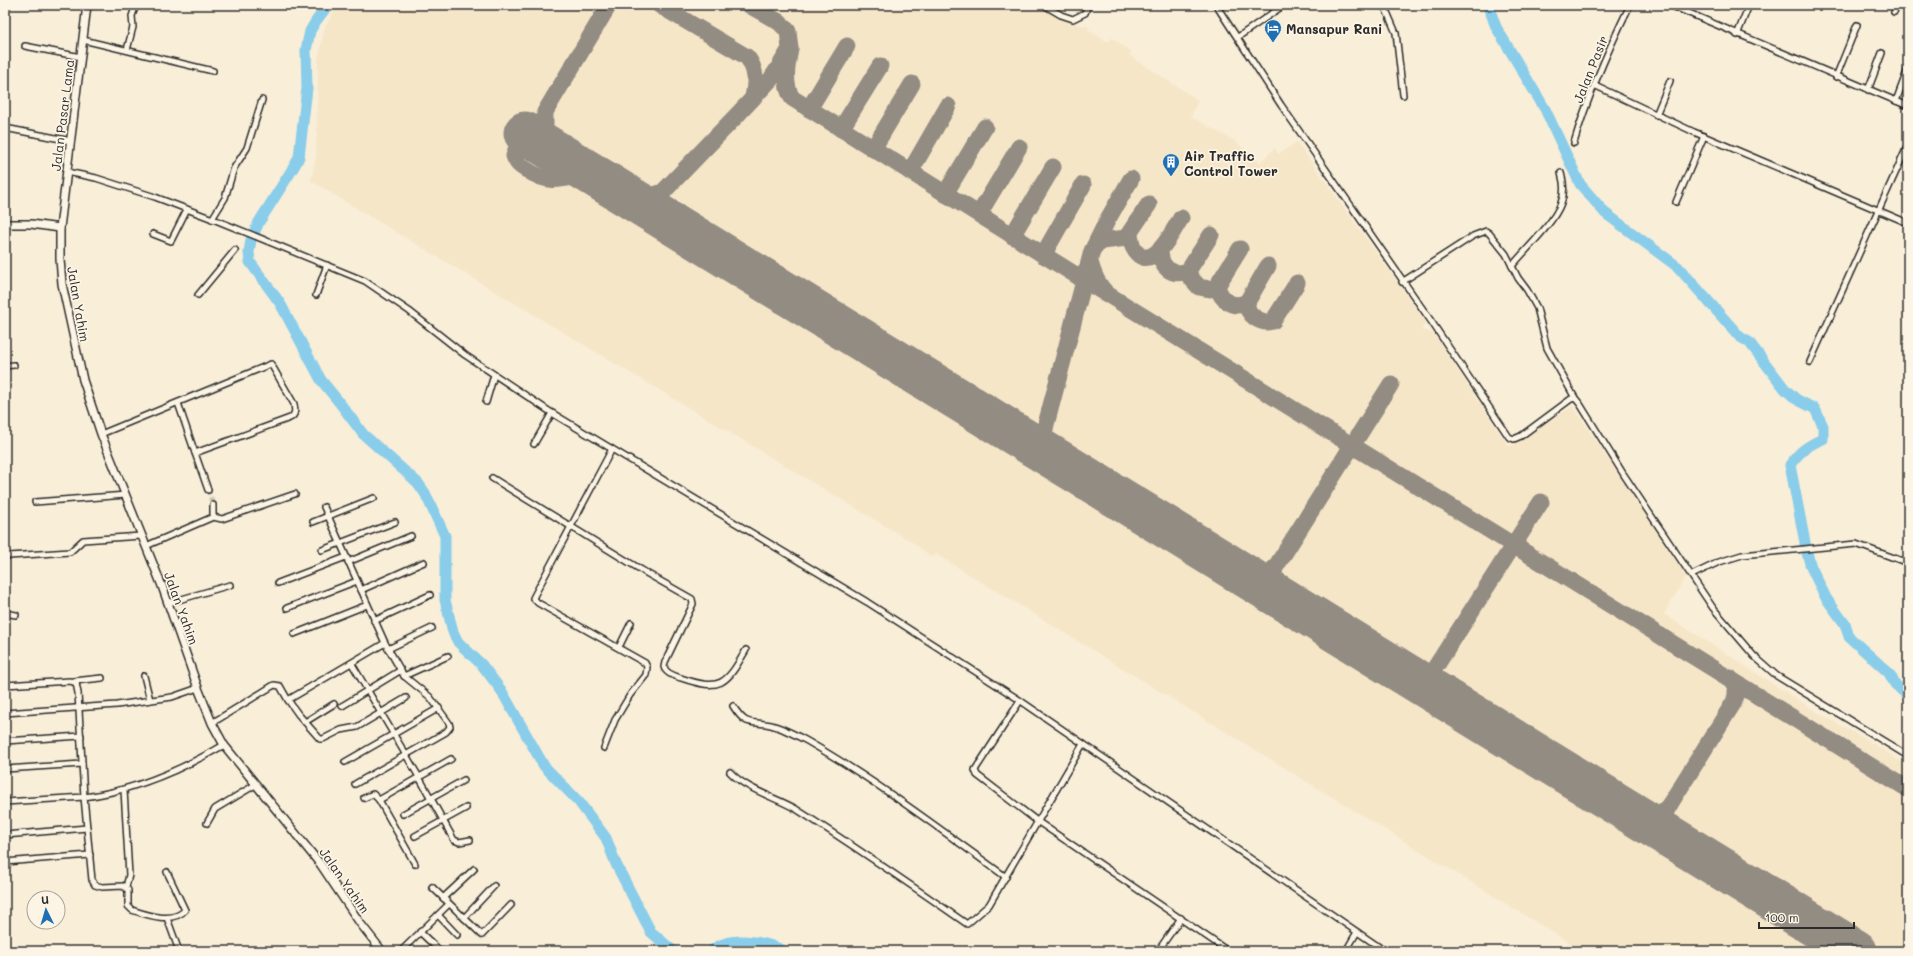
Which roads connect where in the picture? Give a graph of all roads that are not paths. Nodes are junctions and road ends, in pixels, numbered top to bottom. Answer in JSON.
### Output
{"nodes":[{"id":1,"x":87,"y":5,"type":"edge"},
{"id":2,"x":136,"y":5,"type":"edge"},
{"id":3,"x":1044,"y":5,"type":"edge"},
{"id":4,"x":1088,"y":5,"type":"edge"},
{"id":5,"x":1216,"y":5,"type":"edge"},
{"id":6,"x":1284,"y":5,"type":"edge"},
{"id":7,"x":1384,"y":5,"type":"edge"},
{"id":8,"x":1630,"y":5,"type":"edge"},
{"id":9,"x":1670,"y":5,"type":"edge"},
{"id":10,"x":1749,"y":5,"type":"edge"},
{"id":11,"x":1897,"y":5,"type":"edge"},
{"id":12,"x":1894,"y":12,"type":"dead end"},
{"id":13,"x":1857,"y":25,"type":"dead end"},
{"id":14,"x":1737,"y":35,"type":"junction"},
{"id":15,"x":1238,"y":37,"type":"junction"},
{"id":16,"x":83,"y":40,"type":"junction"},
{"id":17,"x":25,"y":46,"type":"dead end"},
{"id":18,"x":127,"y":50,"type":"junction"},
{"id":19,"x":1882,"y":53,"type":"dead end"},
{"id":20,"x":81,"y":57,"type":"junction"},
{"id":21,"x":1908,"y":69,"type":"edge"},
{"id":22,"x":213,"y":71,"type":"dead end"},
{"id":23,"x":1836,"y":77,"type":"junction"},
{"id":24,"x":1670,"y":81,"type":"dead end"},
{"id":25,"x":1594,"y":86,"type":"junction"},
{"id":26,"x":1868,"y":90,"type":"junction"},
{"id":27,"x":1403,"y":95,"type":"dead end"},
{"id":28,"x":262,"y":100,"type":"dead end"},
{"id":29,"x":1896,"y":101,"type":"junction"},
{"id":30,"x":1908,"y":106,"type":"edge"},
{"id":31,"x":1656,"y":115,"type":"junction"},
{"id":32,"x":5,"y":128,"type":"edge"},
{"id":33,"x":1704,"y":136,"type":"junction"},
{"id":34,"x":72,"y":140,"type":"junction"},
{"id":35,"x":1574,"y":143,"type":"dead end"},
{"id":36,"x":1908,"y":146,"type":"edge"},
{"id":37,"x":67,"y":172,"type":"junction"},
{"id":38,"x":1561,"y":173,"type":"dead end"},
{"id":39,"x":1676,"y":202,"type":"dead end"},
{"id":40,"x":187,"y":209,"type":"junction"},
{"id":41,"x":1879,"y":210,"type":"junction"},
{"id":42,"x":212,"y":218,"type":"junction"},
{"id":43,"x":1908,"y":223,"type":"edge"},
{"id":44,"x":5,"y":224,"type":"edge"},
{"id":45,"x":60,"y":228,"type":"junction"},
{"id":46,"x":153,"y":234,"type":"dead end"},
{"id":47,"x":235,"y":250,"type":"dead end"},
{"id":48,"x":327,"y":265,"type":"junction"},
{"id":49,"x":1512,"y":266,"type":"junction"},
{"id":50,"x":1402,"y":282,"type":"junction"},
{"id":51,"x":198,"y":295,"type":"dead end"},
{"id":52,"x":316,"y":295,"type":"dead end"},
{"id":53,"x":1810,"y":362,"type":"dead end"},
{"id":54,"x":14,"y":365,"type":"dead end"},
{"id":55,"x":5,"y":366,"type":"edge"},
{"id":56,"x":494,"y":375,"type":"junction"},
{"id":57,"x":1574,"y":398,"type":"junction"},
{"id":58,"x":486,"y":402,"type":"dead end"},
{"id":59,"x":178,"y":403,"type":"junction"},
{"id":60,"x":552,"y":413,"type":"junction"},
{"id":61,"x":101,"y":434,"type":"junction"},
{"id":62,"x":534,"y":444,"type":"dead end"},
{"id":63,"x":612,"y":449,"type":"junction"},
{"id":64,"x":195,"y":453,"type":"junction"},
{"id":65,"x":492,"y":478,"type":"dead end"},
{"id":66,"x":208,"y":490,"type":"tunnel mouth"},
{"id":67,"x":295,"y":494,"type":"dead end"},
{"id":68,"x":126,"y":495,"type":"junction"},
{"id":69,"x":374,"y":498,"type":"dead end"},
{"id":70,"x":35,"y":502,"type":"dead end"},
{"id":71,"x":213,"y":505,"type":"tunnel mouth"},
{"id":72,"x":324,"y":507,"type":"dead end"},
{"id":73,"x":328,"y":516,"type":"junction"},
{"id":74,"x":213,"y":517,"type":"junction"},
{"id":75,"x":313,"y":522,"type":"dead end"},
{"id":76,"x":395,"y":522,"type":"dead end"},
{"id":77,"x":571,"y":527,"type":"junction"},
{"id":78,"x":141,"y":536,"type":"junction"},
{"id":79,"x":411,"y":536,"type":"dead end"},
{"id":80,"x":340,"y":544,"type":"junction"},
{"id":81,"x":146,"y":546,"type":"junction"},
{"id":82,"x":322,"y":550,"type":"dead end"},
{"id":83,"x":9,"y":556,"type":"dead end"},
{"id":84,"x":347,"y":560,"type":"junction"},
{"id":85,"x":424,"y":562,"type":"dead end"},
{"id":86,"x":1908,"y":563,"type":"edge"},
{"id":87,"x":1692,"y":575,"type":"junction"},
{"id":88,"x":357,"y":581,"type":"junction"},
{"id":89,"x":278,"y":583,"type":"dead end"},
{"id":90,"x":230,"y":585,"type":"dead end"},
{"id":91,"x":361,"y":590,"type":"junction"},
{"id":92,"x":430,"y":595,"type":"dead end"},
{"id":93,"x":168,"y":603,"type":"junction"},
{"id":94,"x":367,"y":605,"type":"junction"},
{"id":95,"x":287,"y":608,"type":"dead end"},
{"id":96,"x":5,"y":613,"type":"edge"},
{"id":97,"x":16,"y":615,"type":"dead end"},
{"id":98,"x":374,"y":620,"type":"junction"},
{"id":99,"x":631,"y":622,"type":"dead end"},
{"id":100,"x":432,"y":628,"type":"dead end"},
{"id":101,"x":294,"y":634,"type":"dead end"},
{"id":102,"x":385,"y":643,"type":"junction"},
{"id":103,"x":619,"y":647,"type":"junction"},
{"id":104,"x":388,"y":649,"type":"junction"},
{"id":105,"x":746,"y":650,"type":"dead end"},
{"id":106,"x":448,"y":656,"type":"dead end"},
{"id":107,"x":352,"y":664,"type":"junction"},
{"id":108,"x":401,"y":670,"type":"junction"},
{"id":109,"x":144,"y":676,"type":"dead end"},
{"id":110,"x":404,"y":676,"type":"junction"},
{"id":111,"x":102,"y":678,"type":"dead end"},
{"id":112,"x":74,"y":681,"type":"junction"},
{"id":113,"x":5,"y":685,"type":"edge"},
{"id":114,"x":198,"y":688,"type":"junction"},
{"id":115,"x":368,"y":691,"type":"junction"},
{"id":116,"x":406,"y":698,"type":"dead end"},
{"id":117,"x":150,"y":700,"type":"junction"},
{"id":118,"x":288,"y":700,"type":"junction"},
{"id":119,"x":1020,"y":701,"type":"junction"},
{"id":120,"x":334,"y":704,"type":"dead end"},
{"id":121,"x":342,"y":706,"type":"dead end"},
{"id":122,"x":733,"y":706,"type":"dead end"},
{"id":123,"x":79,"y":708,"type":"junction"},
{"id":124,"x":439,"y":708,"type":"junction"},
{"id":125,"x":5,"y":713,"type":"edge"},
{"id":126,"x":380,"y":713,"type":"junction"},
{"id":127,"x":304,"y":722,"type":"junction"},
{"id":128,"x":212,"y":723,"type":"junction"},
{"id":129,"x":394,"y":734,"type":"junction"},
{"id":130,"x":81,"y":736,"type":"junction"},
{"id":131,"x":5,"y":741,"type":"edge"},
{"id":132,"x":1083,"y":744,"type":"junction"},
{"id":133,"x":224,"y":745,"type":"junction"},
{"id":134,"x":604,"y":748,"type":"dead end"},
{"id":135,"x":406,"y":755,"type":"junction"},
{"id":136,"x":1908,"y":756,"type":"edge"},
{"id":137,"x":451,"y":759,"type":"dead end"},
{"id":138,"x":345,"y":762,"type":"dead end"},
{"id":139,"x":82,"y":764,"type":"junction"},
{"id":140,"x":5,"y":769,"type":"edge"},
{"id":141,"x":730,"y":772,"type":"dead end"},
{"id":142,"x":419,"y":777,"type":"junction"},
{"id":143,"x":464,"y":780,"type":"dead end"},
{"id":144,"x":355,"y":784,"type":"dead end"},
{"id":145,"x":255,"y":785,"type":"junction"},
{"id":146,"x":124,"y":790,"type":"junction"},
{"id":147,"x":84,"y":797,"type":"junction"},
{"id":148,"x":364,"y":798,"type":"dead end"},
{"id":149,"x":379,"y":800,"type":"junction"},
{"id":150,"x":430,"y":800,"type":"junction"},
{"id":151,"x":5,"y":802,"type":"edge"},
{"id":152,"x":466,"y":808,"type":"dead end"},
{"id":153,"x":403,"y":814,"type":"dead end"},
{"id":154,"x":443,"y":821,"type":"junction"},
{"id":155,"x":1037,"y":821,"type":"junction"},
{"id":156,"x":208,"y":823,"type":"dead end"},
{"id":157,"x":87,"y":828,"type":"junction"},
{"id":158,"x":5,"y":835,"type":"edge"},
{"id":159,"x":415,"y":836,"type":"dead end"},
{"id":160,"x":470,"y":840,"type":"dead end"},
{"id":161,"x":90,"y":855,"type":"junction"},
{"id":162,"x":5,"y":862,"type":"edge"},
{"id":163,"x":415,"y":864,"type":"dead end"},
{"id":164,"x":474,"y":869,"type":"dead end"},
{"id":165,"x":167,"y":872,"type":"dead end"},
{"id":166,"x":1006,"y":877,"type":"junction"},
{"id":167,"x":494,"y":886,"type":"dead end"},
{"id":168,"x":126,"y":887,"type":"junction"},
{"id":169,"x":432,"y":887,"type":"dead end"},
{"id":170,"x":443,"y":898,"type":"junction"},
{"id":171,"x":449,"y":904,"type":"junction"},
{"id":172,"x":511,"y":905,"type":"dead end"},
{"id":173,"x":438,"y":915,"type":"junction"},
{"id":174,"x":167,"y":918,"type":"junction"},
{"id":175,"x":464,"y":918,"type":"junction"},
{"id":176,"x":1181,"y":918,"type":"junction"},
{"id":177,"x":420,"y":932,"type":"junction"},
{"id":178,"x":1357,"y":932,"type":"junction"},
{"id":179,"x":457,"y":935,"type":"dead end"},
{"id":180,"x":179,"y":951,"type":"edge"},
{"id":181,"x":382,"y":951,"type":"edge"},
{"id":182,"x":401,"y":951,"type":"edge"},
{"id":183,"x":440,"y":951,"type":"edge"},
{"id":184,"x":1158,"y":951,"type":"edge"},
{"id":185,"x":1228,"y":951,"type":"edge"},
{"id":186,"x":1346,"y":951,"type":"edge"},
{"id":187,"x":1386,"y":951,"type":"edge"}],
"edges":[{"from":1,"to":16,"type":"street","name":"Jalan Pasar Lama"},
{"from":2,"to":18,"type":"street"},
{"from":3,"to":4,"type":"street"},
{"from":5,"to":15,"type":"street"},
{"from":6,"to":15,"type":"street"},
{"from":7,"to":27,"type":"street"},
{"from":8,"to":25,"type":"street","name":"Jalan Pasir"},
{"from":9,"to":14,"type":"street"},
{"from":10,"to":14,"type":"street"},
{"from":11,"to":12,"type":"street"},
{"from":13,"to":23,"type":"street"},
{"from":14,"to":23,"type":"street"},
{"from":15,"to":50,"type":"street"},
{"from":16,"to":18,"type":"street"},
{"from":16,"to":20,"type":"street","name":"Jalan Pasar Lama"},
{"from":17,"to":20,"type":"street"},
{"from":18,"to":22,"type":"street"},
{"from":19,"to":26,"type":"street"},
{"from":20,"to":34,"type":"street","name":"Jalan Pasar Lama"},
{"from":21,"to":29,"type":"street"},
{"from":23,"to":26,"type":"street"},
{"from":24,"to":31,"type":"street"},
{"from":25,"to":31,"type":"street"},
{"from":25,"to":35,"type":"street","name":"Jalan Pasir"},
{"from":26,"to":29,"type":"street"},
{"from":28,"to":42,"type":"street"},
{"from":29,"to":30,"type":"street"},
{"from":31,"to":33,"type":"street"},
{"from":32,"to":34,"type":"street"},
{"from":33,"to":39,"type":"street"},
{"from":33,"to":41,"type":"street"},
{"from":34,"to":37,"type":"street","name":"Jalan Pasar Lama"},
{"from":36,"to":41,"type":"street"},
{"from":37,"to":40,"type":"street"},
{"from":37,"to":45,"type":"street","name":"Jalan Pasar Lama"},
{"from":38,"to":49,"type":"street"},
{"from":40,"to":42,"type":"street"},
{"from":40,"to":46,"type":"street"},
{"from":41,"to":43,"type":"street"},
{"from":41,"to":53,"type":"street"},
{"from":42,"to":48,"type":"street"},
{"from":44,"to":45,"type":"street"},
{"from":45,"to":61,"type":"street","name":"Jalan Yahim"},
{"from":47,"to":51,"type":"street"},
{"from":48,"to":52,"type":"street"},
{"from":48,"to":56,"type":"street"},
{"from":49,"to":50,"type":"street"},
{"from":49,"to":57,"type":"street"},
{"from":50,"to":57,"type":"street"},
{"from":54,"to":55,"type":"street"},
{"from":56,"to":58,"type":"street"},
{"from":56,"to":60,"type":"street"},
{"from":57,"to":87,"type":"street"},
{"from":59,"to":61,"type":"street"},
{"from":59,"to":64,"type":"street"},
{"from":59,"to":64,"type":"street"},
{"from":60,"to":62,"type":"street"},
{"from":60,"to":63,"type":"street"},
{"from":61,"to":68,"type":"street","name":"Jalan Yahim"},
{"from":63,"to":77,"type":"street"},
{"from":63,"to":119,"type":"street"},
{"from":64,"to":66,"type":"street"},
{"from":65,"to":77,"type":"street"},
{"from":67,"to":74,"type":"street"},
{"from":68,"to":70,"type":"street"},
{"from":68,"to":78,"type":"street","name":"Jalan Yahim"},
{"from":69,"to":73,"type":"street"},
{"from":71,"to":74,"type":"street"},
{"from":72,"to":73,"type":"street"},
{"from":73,"to":75,"type":"street"},
{"from":73,"to":80,"type":"street"},
{"from":74,"to":81,"type":"street"},
{"from":76,"to":80,"type":"street"},
{"from":77,"to":103,"type":"street"},
{"from":77,"to":105,"type":"street"},
{"from":78,"to":81,"type":"street","name":"Jalan Yahim"},
{"from":78,"to":83,"type":"street"},
{"from":79,"to":84,"type":"street"},
{"from":80,"to":82,"type":"street"},
{"from":80,"to":84,"type":"street"},
{"from":81,"to":93,"type":"street","name":"Jalan Yahim"},
{"from":84,"to":88,"type":"street"},
{"from":84,"to":89,"type":"street"},
{"from":85,"to":91,"type":"street"},
{"from":86,"to":87,"type":"street"},
{"from":87,"to":136,"type":"street"},
{"from":88,"to":91,"type":"street"},
{"from":88,"to":95,"type":"street"},
{"from":90,"to":93,"type":"street"},
{"from":91,"to":94,"type":"street"},
{"from":92,"to":98,"type":"street"},
{"from":93,"to":114,"type":"street","name":"Jalan Yahim"},
{"from":94,"to":98,"type":"street"},
{"from":94,"to":101,"type":"street"},
{"from":96,"to":97,"type":"street"},
{"from":98,"to":102,"type":"street"},
{"from":99,"to":103,"type":"street"},
{"from":100,"to":104,"type":"street"},
{"from":102,"to":104,"type":"street"},
{"from":102,"to":107,"type":"street"},
{"from":103,"to":134,"type":"street"},
{"from":104,"to":108,"type":"street"},
{"from":106,"to":110,"type":"street"},
{"from":107,"to":115,"type":"street"},
{"from":107,"to":118,"type":"street"},
{"from":108,"to":110,"type":"street"},
{"from":108,"to":115,"type":"street"},
{"from":109,"to":117,"type":"street"},
{"from":110,"to":124,"type":"street"},
{"from":111,"to":112,"type":"street"},
{"from":112,"to":113,"type":"street"},
{"from":112,"to":123,"type":"street"},
{"from":114,"to":117,"type":"street"},
{"from":114,"to":128,"type":"street","name":"Jalan Yahim"},
{"from":115,"to":121,"type":"street"},
{"from":115,"to":126,"type":"street"},
{"from":116,"to":126,"type":"street"},
{"from":117,"to":123,"type":"street"},
{"from":118,"to":127,"type":"street"},
{"from":118,"to":128,"type":"street"},
{"from":119,"to":132,"type":"street"},
{"from":119,"to":155,"type":"street"},
{"from":120,"to":127,"type":"street"},
{"from":122,"to":166,"type":"street"},
{"from":123,"to":125,"type":"street"},
{"from":123,"to":130,"type":"street"},
{"from":124,"to":129,"type":"street"},
{"from":124,"to":135,"type":"street"},
{"from":126,"to":127,"type":"street"},
{"from":126,"to":129,"type":"street"},
{"from":128,"to":133,"type":"street","name":"Jalan Yahim"},
{"from":129,"to":135,"type":"street"},
{"from":129,"to":138,"type":"street"},
{"from":130,"to":131,"type":"street"},
{"from":130,"to":139,"type":"street"},
{"from":132,"to":155,"type":"street"},
{"from":132,"to":178,"type":"street"},
{"from":133,"to":145,"type":"street","name":"Jalan Yahim"},
{"from":133,"to":146,"type":"street"},
{"from":135,"to":142,"type":"street"},
{"from":135,"to":144,"type":"street"},
{"from":137,"to":142,"type":"street"},
{"from":139,"to":140,"type":"street"},
{"from":139,"to":147,"type":"street"},
{"from":141,"to":166,"type":"street"},
{"from":142,"to":149,"type":"street"},
{"from":142,"to":150,"type":"street"},
{"from":143,"to":150,"type":"street"},
{"from":145,"to":156,"type":"street"},
{"from":145,"to":181,"type":"street","name":"Jalan Yahim"},
{"from":146,"to":147,"type":"street"},
{"from":146,"to":168,"type":"street"},
{"from":147,"to":151,"type":"street"},
{"from":147,"to":157,"type":"street"},
{"from":148,"to":149,"type":"street"},
{"from":149,"to":163,"type":"street"},
{"from":150,"to":153,"type":"street"},
{"from":150,"to":154,"type":"street"},
{"from":152,"to":154,"type":"street"},
{"from":154,"to":159,"type":"street"},
{"from":154,"to":160,"type":"street"},
{"from":155,"to":166,"type":"street"},
{"from":155,"to":176,"type":"street"},
{"from":157,"to":158,"type":"street"},
{"from":157,"to":161,"type":"street"},
{"from":161,"to":162,"type":"street"},
{"from":161,"to":168,"type":"street"},
{"from":164,"to":170,"type":"street"},
{"from":165,"to":174,"type":"street"},
{"from":167,"to":175,"type":"street"},
{"from":168,"to":174,"type":"street"},
{"from":169,"to":170,"type":"street"},
{"from":170,"to":171,"type":"street"},
{"from":171,"to":173,"type":"street"},
{"from":171,"to":175,"type":"street"},
{"from":172,"to":175,"type":"street"},
{"from":173,"to":177,"type":"street"},
{"from":173,"to":179,"type":"street"},
{"from":174,"to":180,"type":"street"},
{"from":176,"to":184,"type":"street"},
{"from":176,"to":185,"type":"street"},
{"from":177,"to":182,"type":"street"},
{"from":177,"to":183,"type":"street"},
{"from":178,"to":186,"type":"street"},
{"from":178,"to":187,"type":"street"}]}
